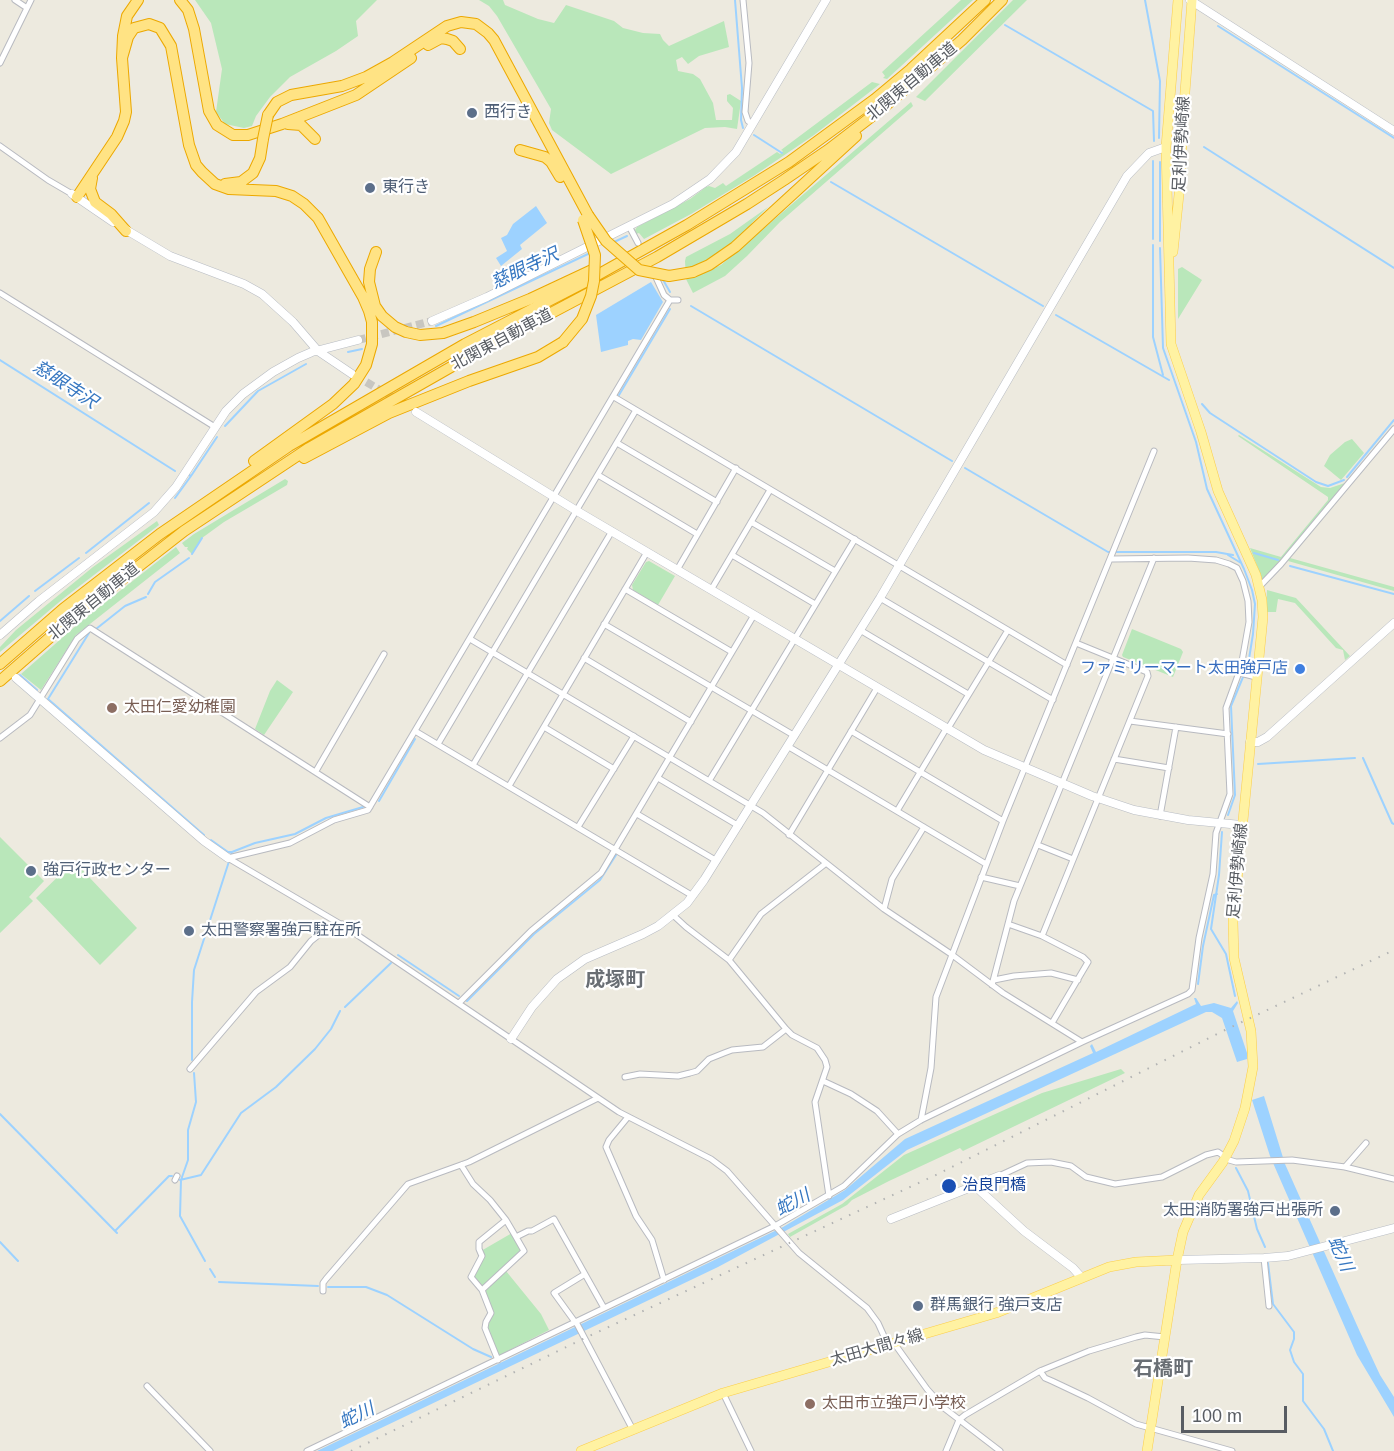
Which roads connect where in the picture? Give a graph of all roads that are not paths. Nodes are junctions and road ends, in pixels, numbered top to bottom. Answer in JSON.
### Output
{"nodes":[{"id":1,"x":15,"y":0,"type":"edge"},
{"id":2,"x":31,"y":0,"type":"edge"},
{"id":3,"x":138,"y":0,"type":"edge"},
{"id":4,"x":180,"y":0,"type":"edge"},
{"id":5,"x":743,"y":0,"type":"edge"},
{"id":6,"x":826,"y":0,"type":"edge"},
{"id":7,"x":985,"y":0,"type":"edge"},
{"id":8,"x":1002,"y":0,"type":"edge"},
{"id":9,"x":1178,"y":0,"type":"edge"},
{"id":10,"x":1191,"y":0,"type":"edge"},
{"id":11,"x":27,"y":8,"type":"junction"},
{"id":12,"x":460,"y":49,"type":"dead end"},
{"id":13,"x":122,"y":58,"type":"junction"},
{"id":14,"x":0,"y":63,"type":"edge"},
{"id":15,"x":920,"y":77,"type":"junction"},
{"id":16,"x":1184,"y":105,"type":"junction"},
{"id":17,"x":282,"y":124,"type":"junction"},
{"id":18,"x":753,"y":124,"type":"junction"},
{"id":19,"x":1394,"y":131,"type":"edge"},
{"id":20,"x":315,"y":139,"type":"dead end"},
{"id":21,"x":0,"y":146,"type":"edge"},
{"id":22,"x":1166,"y":147,"type":"junction"},
{"id":23,"x":520,"y":150,"type":"dead end"},
{"id":24,"x":1181,"y":161,"type":"junction"},
{"id":25,"x":95,"y":170,"type":"junction"},
{"id":26,"x":207,"y":178,"type":"junction"},
{"id":27,"x":74,"y":196,"type":"junction"},
{"id":28,"x":585,"y":217,"type":"junction"},
{"id":29,"x":629,"y":226,"type":"junction"},
{"id":30,"x":126,"y":231,"type":"junction"},
{"id":31,"x":638,"y":243,"type":"dead end"},
{"id":32,"x":376,"y":252,"type":"dead end"},
{"id":33,"x":634,"y":255,"type":"junction"},
{"id":34,"x":653,"y":269,"type":"dead end"},
{"id":35,"x":1169,"y":287,"type":"junction"},
{"id":36,"x":0,"y":293,"type":"edge"},
{"id":37,"x":670,"y":300,"type":"junction"},
{"id":38,"x":678,"y":300,"type":"dead end"},
{"id":39,"x":432,"y":321,"type":"tunnel mouth"},
{"id":40,"x":358,"y":340,"type":"tunnel mouth"},
{"id":41,"x":318,"y":351,"type":"junction"},
{"id":42,"x":352,"y":374,"type":"tunnel mouth"},
{"id":43,"x":614,"y":397,"type":"junction"},
{"id":44,"x":636,"y":410,"type":"junction"},
{"id":45,"x":416,"y":412,"type":"dead end"},
{"id":46,"x":214,"y":427,"type":"junction"},
{"id":47,"x":1394,"y":429,"type":"edge"},
{"id":48,"x":617,"y":443,"type":"junction"},
{"id":49,"x":1154,"y":451,"type":"dead end"},
{"id":50,"x":285,"y":465,"type":"junction"},
{"id":51,"x":736,"y":468,"type":"junction"},
{"id":52,"x":597,"y":475,"type":"junction"},
{"id":53,"x":770,"y":490,"type":"junction"},
{"id":54,"x":554,"y":497,"type":"junction"},
{"id":55,"x":717,"y":502,"type":"junction"},
{"id":56,"x":203,"y":503,"type":"junction"},
{"id":57,"x":577,"y":510,"type":"junction"},
{"id":58,"x":751,"y":522,"type":"junction"},
{"id":59,"x":612,"y":531,"type":"junction"},
{"id":60,"x":697,"y":534,"type":"junction"},
{"id":61,"x":855,"y":539,"type":"junction"},
{"id":62,"x":647,"y":552,"type":"junction"},
{"id":63,"x":732,"y":555,"type":"junction"},
{"id":64,"x":1112,"y":558,"type":"junction"},
{"id":65,"x":1154,"y":558,"type":"junction"},
{"id":66,"x":899,"y":565,"type":"junction"},
{"id":67,"x":677,"y":570,"type":"junction"},
{"id":68,"x":835,"y":571,"type":"junction"},
{"id":69,"x":1260,"y":586,"type":"junction"},
{"id":70,"x":625,"y":589,"type":"junction"},
{"id":71,"x":711,"y":590,"type":"junction"},
{"id":72,"x":880,"y":598,"type":"junction"},
{"id":73,"x":816,"y":604,"type":"junction"},
{"id":74,"x":754,"y":615,"type":"junction"},
{"id":75,"x":1394,"y":623,"type":"edge"},
{"id":76,"x":604,"y":624,"type":"junction"},
{"id":77,"x":860,"y":630,"type":"junction"},
{"id":78,"x":1008,"y":630,"type":"junction"},
{"id":79,"x":0,"y":635,"type":"edge"},
{"id":80,"x":470,"y":639,"type":"junction"},
{"id":81,"x":795,"y":639,"type":"junction"},
{"id":82,"x":1076,"y":643,"type":"junction"},
{"id":83,"x":492,"y":652,"type":"junction"},
{"id":84,"x":732,"y":652,"type":"junction"},
{"id":85,"x":384,"y":654,"type":"dead end"},
{"id":86,"x":584,"y":658,"type":"junction"},
{"id":87,"x":1115,"y":658,"type":"junction"},
{"id":88,"x":988,"y":662,"type":"junction"},
{"id":89,"x":0,"y":664,"type":"edge"},
{"id":90,"x":1067,"y":664,"type":"junction"},
{"id":91,"x":839,"y":666,"type":"junction"},
{"id":92,"x":528,"y":673,"type":"junction"},
{"id":93,"x":1246,"y":675,"type":"junction"},
{"id":94,"x":16,"y":678,"type":"dead end"},
{"id":95,"x":0,"y":681,"type":"edge"},
{"id":96,"x":712,"y":687,"type":"junction"},
{"id":97,"x":877,"y":688,"type":"junction"},
{"id":98,"x":563,"y":694,"type":"junction"},
{"id":99,"x":968,"y":694,"type":"junction"},
{"id":100,"x":40,"y":699,"type":"junction"},
{"id":101,"x":1053,"y":700,"type":"junction"},
{"id":102,"x":752,"y":711,"type":"junction"},
{"id":103,"x":1130,"y":721,"type":"junction"},
{"id":104,"x":691,"y":722,"type":"junction"},
{"id":105,"x":544,"y":727,"type":"junction"},
{"id":106,"x":1176,"y":727,"type":"junction"},
{"id":107,"x":946,"y":729,"type":"junction"},
{"id":108,"x":415,"y":731,"type":"junction"},
{"id":109,"x":851,"y":731,"type":"junction"},
{"id":110,"x":1228,"y":734,"type":"junction"},
{"id":111,"x":634,"y":736,"type":"junction"},
{"id":112,"x":795,"y":736,"type":"junction"},
{"id":113,"x":0,"y":738,"type":"edge"},
{"id":114,"x":1250,"y":742,"type":"junction"},
{"id":115,"x":438,"y":744,"type":"junction"},
{"id":116,"x":789,"y":747,"type":"junction"},
{"id":117,"x":670,"y":758,"type":"junction"},
{"id":118,"x":1114,"y":759,"type":"junction"},
{"id":119,"x":473,"y":765,"type":"junction"},
{"id":120,"x":1025,"y":768,"type":"junction"},
{"id":121,"x":1168,"y":768,"type":"junction"},
{"id":122,"x":614,"y":769,"type":"junction"},
{"id":123,"x":828,"y":770,"type":"junction"},
{"id":124,"x":316,"y":771,"type":"junction"},
{"id":125,"x":920,"y":772,"type":"junction"},
{"id":126,"x":658,"y":778,"type":"junction"},
{"id":127,"x":709,"y":781,"type":"junction"},
{"id":128,"x":1062,"y":784,"type":"junction"},
{"id":129,"x":509,"y":786,"type":"junction"},
{"id":130,"x":1098,"y":799,"type":"junction"},
{"id":131,"x":751,"y":806,"type":"junction"},
{"id":132,"x":370,"y":807,"type":"junction"},
{"id":133,"x":897,"y":811,"type":"junction"},
{"id":134,"x":637,"y":814,"type":"junction"},
{"id":135,"x":1160,"y":816,"type":"junction"},
{"id":136,"x":1003,"y":821,"type":"junction"},
{"id":137,"x":1218,"y":823,"type":"junction"},
{"id":138,"x":1241,"y":825,"type":"junction"},
{"id":139,"x":739,"y":826,"type":"junction"},
{"id":140,"x":578,"y":827,"type":"junction"},
{"id":141,"x":924,"y":827,"type":"junction"},
{"id":142,"x":789,"y":835,"type":"junction"},
{"id":143,"x":1038,"y":845,"type":"junction"},
{"id":144,"x":616,"y":849,"type":"junction"},
{"id":145,"x":228,"y":858,"type":"junction"},
{"id":146,"x":1073,"y":859,"type":"junction"},
{"id":147,"x":717,"y":861,"type":"junction"},
{"id":148,"x":825,"y":864,"type":"junction"},
{"id":149,"x":986,"y":864,"type":"junction"},
{"id":150,"x":981,"y":877,"type":"junction"},
{"id":151,"x":1020,"y":886,"type":"junction"},
{"id":152,"x":693,"y":896,"type":"junction"},
{"id":153,"x":884,"y":909,"type":"junction"},
{"id":154,"x":674,"y":915,"type":"junction"},
{"id":155,"x":342,"y":924,"type":"junction"},
{"id":156,"x":1008,"y":924,"type":"junction"},
{"id":157,"x":1042,"y":936,"type":"junction"},
{"id":158,"x":951,"y":954,"type":"junction"},
{"id":159,"x":729,"y":960,"type":"junction"},
{"id":160,"x":1078,"y":980,"type":"junction"},
{"id":161,"x":993,"y":982,"type":"junction"},
{"id":162,"x":459,"y":1003,"type":"junction"},
{"id":163,"x":1052,"y":1023,"type":"junction"},
{"id":164,"x":786,"y":1029,"type":"junction"},
{"id":165,"x":511,"y":1039,"type":"junction"},
{"id":166,"x":1082,"y":1042,"type":"junction"},
{"id":167,"x":190,"y":1069,"type":"dead end"},
{"id":168,"x":626,"y":1077,"type":"dead end"},
{"id":169,"x":823,"y":1081,"type":"junction"},
{"id":170,"x":598,"y":1098,"type":"junction"},
{"id":171,"x":628,"y":1117,"type":"junction"},
{"id":172,"x":921,"y":1120,"type":"junction"},
{"id":173,"x":898,"y":1134,"type":"junction"},
{"id":174,"x":1366,"y":1143,"type":"dead end"},
{"id":175,"x":1225,"y":1158,"type":"junction"},
{"id":176,"x":461,"y":1165,"type":"junction"},
{"id":177,"x":1345,"y":1167,"type":"junction"},
{"id":178,"x":999,"y":1176,"type":"joint"},
{"id":179,"x":1394,"y":1179,"type":"edge"},
{"id":180,"x":975,"y":1186,"type":"junction"},
{"id":181,"x":829,"y":1196,"type":"junction"},
{"id":182,"x":891,"y":1219,"type":"dead end"},
{"id":183,"x":506,"y":1220,"type":"junction"},
{"id":184,"x":776,"y":1227,"type":"junction"},
{"id":185,"x":1394,"y":1227,"type":"edge"},
{"id":186,"x":516,"y":1237,"type":"junction"},
{"id":187,"x":1264,"y":1258,"type":"junction"},
{"id":188,"x":1177,"y":1260,"type":"junction"},
{"id":189,"x":585,"y":1274,"type":"junction"},
{"id":190,"x":1081,"y":1277,"type":"junction"},
{"id":191,"x":664,"y":1280,"type":"junction"},
{"id":192,"x":482,"y":1290,"type":"junction"},
{"id":193,"x":323,"y":1292,"type":"dead end"},
{"id":194,"x":1269,"y":1306,"type":"dead end"},
{"id":195,"x":604,"y":1308,"type":"junction"},
{"id":196,"x":576,"y":1323,"type":"junction"},
{"id":197,"x":1165,"y":1337,"type":"junction"},
{"id":198,"x":891,"y":1344,"type":"junction"},
{"id":199,"x":498,"y":1360,"type":"junction"},
{"id":200,"x":1040,"y":1371,"type":"junction"},
{"id":201,"x":147,"y":1386,"type":"dead end"},
{"id":202,"x":723,"y":1394,"type":"junction"},
{"id":203,"x":959,"y":1420,"type":"junction"},
{"id":204,"x":1151,"y":1428,"type":"junction"},
{"id":205,"x":633,"y":1430,"type":"junction"},
{"id":206,"x":210,"y":1451,"type":"edge"},
{"id":207,"x":307,"y":1451,"type":"edge"},
{"id":208,"x":581,"y":1451,"type":"edge"},
{"id":209,"x":751,"y":1451,"type":"edge"},
{"id":210,"x":946,"y":1451,"type":"edge"},
{"id":211,"x":1000,"y":1451,"type":"edge"},
{"id":212,"x":1147,"y":1451,"type":"edge"},
{"id":213,"x":1232,"y":1451,"type":"edge"}],
"edges":[{"from":1,"to":11,"type":"street"},
{"from":2,"to":11,"type":"street"},
{"from":3,"to":13,"type":"highway"},
{"from":4,"to":17,"type":"highway"},
{"from":5,"to":18,"type":"street"},
{"from":6,"to":18,"type":"street"},
{"from":7,"to":33,"type":"highway","name":"北関東自動車道"},
{"from":8,"to":15,"type":"highway","name":"北関東自動車道"},
{"from":9,"to":22,"type":"main road","name":"足利伊勢崎線"},
{"from":10,"to":16,"type":"main road","name":"足利伊勢崎線"},
{"from":10,"to":19,"type":"street"},
{"from":11,"to":14,"type":"street"},
{"from":12,"to":17,"type":"highway"},
{"from":13,"to":25,"type":"highway"},
{"from":13,"to":26,"type":"highway"},
{"from":15,"to":28,"type":"highway","bridge":true},
{"from":15,"to":50,"type":"highway","name":"北関東自動車道"},
{"from":16,"to":22,"type":"main road"},
{"from":16,"to":24,"type":"main road","name":"足利伊勢崎線"},
{"from":17,"to":20,"type":"highway"},
{"from":18,"to":29,"type":"street"},
{"from":21,"to":27,"type":"street"},
{"from":22,"to":24,"type":"main road"},
{"from":22,"to":35,"type":"main road","name":"足利伊勢崎線"},
{"from":22,"to":66,"type":"street"},
{"from":23,"to":28,"type":"highway"},
{"from":24,"to":35,"type":"main road","name":"足利伊勢崎線"},
{"from":25,"to":27,"type":"highway"},
{"from":25,"to":30,"type":"highway"},
{"from":26,"to":28,"type":"highway","bridge":true},
{"from":26,"to":56,"type":"highway"},
{"from":27,"to":30,"type":"street"},
{"from":28,"to":50,"type":"highway","bridge":true},
{"from":29,"to":31,"type":"street"},
{"from":29,"to":39,"type":"street"},
{"from":30,"to":41,"type":"street"},
{"from":32,"to":33,"type":"highway"},
{"from":33,"to":56,"type":"highway","name":"北関東自動車道"},
{"from":34,"to":37,"type":"street"},
{"from":35,"to":69,"type":"main road","name":"足利伊勢崎線"},
{"from":36,"to":46,"type":"street"},
{"from":37,"to":38,"type":"street"},
{"from":37,"to":43,"type":"street"},
{"from":40,"to":41,"type":"street"},
{"from":41,"to":42,"type":"street"},
{"from":41,"to":46,"type":"street"},
{"from":43,"to":44,"type":"street"},
{"from":43,"to":54,"type":"street"},
{"from":44,"to":48,"type":"street"},
{"from":44,"to":51,"type":"street"},
{"from":45,"to":54,"type":"street"},
{"from":46,"to":79,"type":"street"},
{"from":47,"to":69,"type":"street"},
{"from":48,"to":52,"type":"street"},
{"from":48,"to":55,"type":"street"},
{"from":49,"to":64,"type":"street"},
{"from":50,"to":95,"type":"highway","name":"北関東自動車道"},
{"from":51,"to":53,"type":"street"},
{"from":51,"to":55,"type":"street"},
{"from":52,"to":57,"type":"street"},
{"from":52,"to":60,"type":"street"},
{"from":53,"to":58,"type":"street"},
{"from":53,"to":61,"type":"street"},
{"from":54,"to":57,"type":"street"},
{"from":54,"to":80,"type":"street"},
{"from":55,"to":60,"type":"street"},
{"from":56,"to":89,"type":"highway","name":"北関東自動車道"},
{"from":57,"to":59,"type":"street"},
{"from":57,"to":83,"type":"street"},
{"from":58,"to":63,"type":"street"},
{"from":58,"to":68,"type":"street"},
{"from":59,"to":62,"type":"street"},
{"from":59,"to":92,"type":"street"},
{"from":60,"to":67,"type":"street"},
{"from":61,"to":66,"type":"street"},
{"from":61,"to":68,"type":"street"},
{"from":62,"to":67,"type":"street"},
{"from":62,"to":70,"type":"street"},
{"from":63,"to":71,"type":"street"},
{"from":63,"to":73,"type":"street"},
{"from":64,"to":65,"type":"street"},
{"from":64,"to":82,"type":"street"},
{"from":65,"to":87,"type":"street"},
{"from":65,"to":93,"type":"street"},
{"from":66,"to":72,"type":"street"},
{"from":66,"to":78,"type":"street"},
{"from":67,"to":71,"type":"street"},
{"from":68,"to":73,"type":"street"},
{"from":69,"to":93,"type":"main road","name":"足利伊勢崎線"},
{"from":70,"to":76,"type":"street"},
{"from":70,"to":84,"type":"street"},
{"from":71,"to":74,"type":"street"},
{"from":72,"to":77,"type":"street"},
{"from":72,"to":88,"type":"street"},
{"from":73,"to":81,"type":"street"},
{"from":74,"to":81,"type":"street"},
{"from":74,"to":84,"type":"street"},
{"from":75,"to":114,"type":"street"},
{"from":76,"to":86,"type":"street"},
{"from":76,"to":96,"type":"street"},
{"from":77,"to":91,"type":"street"},
{"from":77,"to":99,"type":"street"},
{"from":78,"to":88,"type":"street"},
{"from":78,"to":90,"type":"street"},
{"from":80,"to":83,"type":"street"},
{"from":80,"to":108,"type":"street"},
{"from":81,"to":91,"type":"street"},
{"from":81,"to":102,"type":"street"},
{"from":82,"to":87,"type":"street"},
{"from":82,"to":90,"type":"street"},
{"from":83,"to":92,"type":"street"},
{"from":83,"to":115,"type":"street"},
{"from":84,"to":96,"type":"street"},
{"from":85,"to":124,"type":"street"},
{"from":86,"to":98,"type":"street"},
{"from":86,"to":104,"type":"street"},
{"from":87,"to":103,"type":"street"},
{"from":87,"to":128,"type":"street"},
{"from":88,"to":99,"type":"street"},
{"from":88,"to":101,"type":"street"},
{"from":90,"to":101,"type":"street"},
{"from":91,"to":97,"type":"street"},
{"from":91,"to":112,"type":"street"},
{"from":92,"to":98,"type":"street"},
{"from":92,"to":119,"type":"street"},
{"from":93,"to":110,"type":"street"},
{"from":93,"to":114,"type":"main road","name":"足利伊勢崎線"},
{"from":94,"to":100,"type":"street"},
{"from":96,"to":102,"type":"street"},
{"from":96,"to":104,"type":"street"},
{"from":97,"to":107,"type":"street"},
{"from":97,"to":109,"type":"street"},
{"from":98,"to":105,"type":"street"},
{"from":98,"to":111,"type":"street"},
{"from":99,"to":107,"type":"street"},
{"from":100,"to":113,"type":"street"},
{"from":100,"to":124,"type":"street"},
{"from":100,"to":145,"type":"street"},
{"from":101,"to":120,"type":"street"},
{"from":102,"to":112,"type":"street"},
{"from":102,"to":127,"type":"street"},
{"from":103,"to":106,"type":"street"},
{"from":103,"to":118,"type":"street"},
{"from":104,"to":117,"type":"street"},
{"from":105,"to":122,"type":"street"},
{"from":105,"to":129,"type":"street"},
{"from":106,"to":110,"type":"street"},
{"from":106,"to":121,"type":"street"},
{"from":107,"to":120,"type":"street"},
{"from":107,"to":125,"type":"street"},
{"from":108,"to":115,"type":"street"},
{"from":108,"to":132,"type":"street"},
{"from":109,"to":123,"type":"street"},
{"from":109,"to":125,"type":"street"},
{"from":110,"to":137,"type":"street"},
{"from":111,"to":117,"type":"street"},
{"from":111,"to":122,"type":"street"},
{"from":112,"to":116,"type":"street"},
{"from":114,"to":138,"type":"main road","name":"足利伊勢崎線"},
{"from":115,"to":119,"type":"street"},
{"from":116,"to":123,"type":"street"},
{"from":116,"to":131,"type":"street"},
{"from":117,"to":126,"type":"street"},
{"from":117,"to":127,"type":"street"},
{"from":118,"to":121,"type":"street"},
{"from":118,"to":130,"type":"street"},
{"from":119,"to":129,"type":"street"},
{"from":120,"to":128,"type":"street"},
{"from":120,"to":136,"type":"street"},
{"from":121,"to":135,"type":"street"},
{"from":122,"to":140,"type":"street"},
{"from":123,"to":133,"type":"street"},
{"from":123,"to":142,"type":"street"},
{"from":124,"to":132,"type":"street"},
{"from":125,"to":133,"type":"street"},
{"from":125,"to":136,"type":"street"},
{"from":126,"to":134,"type":"street"},
{"from":126,"to":139,"type":"street"},
{"from":127,"to":131,"type":"street"},
{"from":128,"to":130,"type":"street"},
{"from":128,"to":143,"type":"street"},
{"from":129,"to":140,"type":"street"},
{"from":130,"to":135,"type":"street"},
{"from":130,"to":146,"type":"street"},
{"from":131,"to":139,"type":"street"},
{"from":131,"to":142,"type":"street"},
{"from":132,"to":145,"type":"street"},
{"from":133,"to":141,"type":"street"},
{"from":134,"to":144,"type":"street"},
{"from":134,"to":147,"type":"street"},
{"from":135,"to":137,"type":"street"},
{"from":136,"to":149,"type":"street"},
{"from":137,"to":138,"type":"street"},
{"from":137,"to":166,"type":"street"},
{"from":138,"to":175,"type":"main road","name":"足利伊勢崎線"},
{"from":139,"to":147,"type":"street"},
{"from":140,"to":144,"type":"street"},
{"from":141,"to":149,"type":"street"},
{"from":141,"to":153,"type":"street"},
{"from":142,"to":148,"type":"street"},
{"from":143,"to":146,"type":"street"},
{"from":143,"to":151,"type":"street"},
{"from":144,"to":152,"type":"street"},
{"from":144,"to":162,"type":"street"},
{"from":145,"to":155,"type":"street"},
{"from":146,"to":157,"type":"street"},
{"from":147,"to":152,"type":"street"},
{"from":148,"to":153,"type":"street"},
{"from":148,"to":159,"type":"street"},
{"from":149,"to":150,"type":"street"},
{"from":150,"to":151,"type":"street"},
{"from":150,"to":158,"type":"street"},
{"from":151,"to":156,"type":"street"},
{"from":152,"to":154,"type":"street"},
{"from":153,"to":158,"type":"street"},
{"from":154,"to":159,"type":"street"},
{"from":154,"to":165,"type":"street"},
{"from":155,"to":162,"type":"street"},
{"from":155,"to":167,"type":"street"},
{"from":156,"to":157,"type":"street"},
{"from":156,"to":161,"type":"street"},
{"from":157,"to":160,"type":"street"},
{"from":158,"to":161,"type":"street"},
{"from":158,"to":172,"type":"street"},
{"from":159,"to":164,"type":"street"},
{"from":160,"to":161,"type":"street"},
{"from":160,"to":163,"type":"street"},
{"from":161,"to":163,"type":"street"},
{"from":162,"to":165,"type":"street"},
{"from":163,"to":166,"type":"street"},
{"from":164,"to":168,"type":"street"},
{"from":164,"to":169,"type":"street"},
{"from":165,"to":170,"type":"street"},
{"from":166,"to":172,"type":"street"},
{"from":169,"to":173,"type":"street"},
{"from":169,"to":181,"type":"street"},
{"from":170,"to":171,"type":"street"},
{"from":170,"to":176,"type":"street"},
{"from":171,"to":184,"type":"street"},
{"from":171,"to":191,"type":"street"},
{"from":172,"to":173,"type":"street"},
{"from":173,"to":181,"type":"street"},
{"from":174,"to":177,"type":"street"},
{"from":175,"to":177,"type":"street"},
{"from":175,"to":178,"type":"street"},
{"from":175,"to":188,"type":"main road","name":"足利伊勢崎線"},
{"from":176,"to":183,"type":"street"},
{"from":176,"to":193,"type":"street"},
{"from":177,"to":179,"type":"street"},
{"from":178,"to":180,"type":"street"},
{"from":180,"to":182,"type":"street"},
{"from":180,"to":190,"type":"street"},
{"from":181,"to":184,"type":"street"},
{"from":183,"to":186,"type":"street"},
{"from":183,"to":192,"type":"street"},
{"from":184,"to":191,"type":"street"},
{"from":184,"to":198,"type":"street"},
{"from":185,"to":187,"type":"street"},
{"from":186,"to":189,"type":"street"},
{"from":186,"to":192,"type":"street"},
{"from":187,"to":188,"type":"street"},
{"from":187,"to":194,"type":"street"},
{"from":188,"to":190,"type":"main road","name":"太田大間々線"},
{"from":188,"to":197,"type":"main road","name":"足利伊勢崎線"},
{"from":189,"to":195,"type":"street"},
{"from":189,"to":196,"type":"street"},
{"from":190,"to":198,"type":"main road","name":"太田大間々線"},
{"from":191,"to":195,"type":"street"},
{"from":192,"to":199,"type":"street"},
{"from":195,"to":196,"type":"street"},
{"from":196,"to":199,"type":"street"},
{"from":196,"to":205,"type":"street"},
{"from":197,"to":200,"type":"street"},
{"from":197,"to":204,"type":"main road","name":"足利伊勢崎線"},
{"from":198,"to":202,"type":"main road","name":"太田大間々線"},
{"from":198,"to":203,"type":"street"},
{"from":199,"to":207,"type":"street"},
{"from":200,"to":203,"type":"street"},
{"from":200,"to":204,"type":"street"},
{"from":201,"to":206,"type":"street"},
{"from":202,"to":205,"type":"main road","name":"太田大間々線"},
{"from":202,"to":209,"type":"street"},
{"from":203,"to":210,"type":"street"},
{"from":203,"to":211,"type":"street"},
{"from":204,"to":212,"type":"main road","name":"足利伊勢崎線"},
{"from":204,"to":213,"type":"street"},
{"from":205,"to":208,"type":"main road","name":"太田大間々線"}]}
